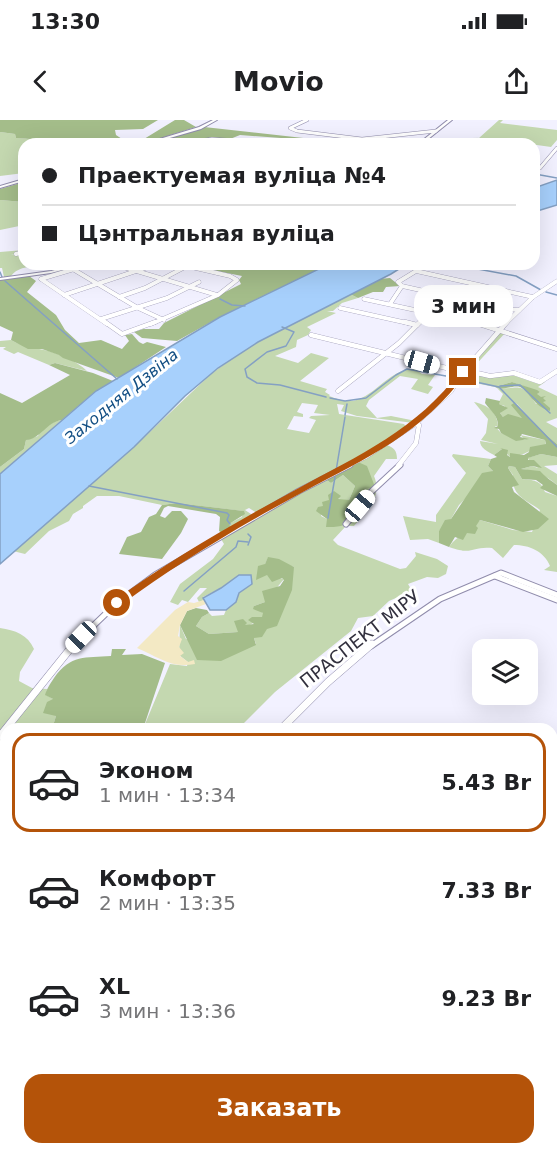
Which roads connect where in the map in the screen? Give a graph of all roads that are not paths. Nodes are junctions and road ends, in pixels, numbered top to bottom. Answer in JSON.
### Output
{"nodes":[{"id":1,"x":215,"y":120,"type":"edge"},
{"id":2,"x":307,"y":120,"type":"edge"},
{"id":3,"x":450,"y":120,"type":"edge"},
{"id":4,"x":455,"y":120,"type":"edge"},
{"id":5,"x":436,"y":131,"type":"junction"},
{"id":6,"x":420,"y":133,"type":"junction"},
{"id":7,"x":430,"y":136,"type":"junction"},
{"id":8,"x":166,"y":138,"type":"edge"},
{"id":9,"x":350,"y":138,"type":"edge"},
{"id":10,"x":368,"y":138,"type":"edge"},
{"id":11,"x":428,"y":138,"type":"edge"},
{"id":12,"x":433,"y":138,"type":"edge"},
{"id":13,"x":557,"y":146,"type":"edge"},
{"id":14,"x":540,"y":164,"type":"edge"},
{"id":15,"x":18,"y":182,"type":"edge"},
{"id":16,"x":0,"y":187,"type":"edge"},
{"id":17,"x":58,"y":270,"type":"edge"},
{"id":18,"x":66,"y":270,"type":"edge"},
{"id":19,"x":75,"y":270,"type":"edge"},
{"id":20,"x":128,"y":270,"type":"edge"},
{"id":21,"x":141,"y":270,"type":"edge"},
{"id":22,"x":180,"y":270,"type":"edge"},
{"id":23,"x":204,"y":270,"type":"edge"},
{"id":24,"x":135,"y":273,"type":"junction"},
{"id":25,"x":0,"y":279,"type":"edge"},
{"id":26,"x":162,"y":280,"type":"junction"},
{"id":27,"x":557,"y":281,"type":"edge"},
{"id":28,"x":199,"y":282,"type":"dead end"},
{"id":29,"x":99,"y":285,"type":"junction"},
{"id":30,"x":402,"y":286,"type":"junction"},
{"id":31,"x":190,"y":288,"type":"junction"},
{"id":32,"x":64,"y":295,"type":"junction"},
{"id":33,"x":217,"y":296,"type":"junction"},
{"id":34,"x":119,"y":297,"type":"junction"},
{"id":35,"x":533,"y":297,"type":"junction"},
{"id":36,"x":364,"y":299,"type":"dead end"},
{"id":37,"x":390,"y":304,"type":"junction"},
{"id":38,"x":138,"y":308,"type":"junction"},
{"id":39,"x":340,"y":308,"type":"dead end"},
{"id":40,"x":505,"y":309,"type":"junction"},
{"id":41,"x":519,"y":309,"type":"junction"},
{"id":42,"x":429,"y":313,"type":"junction"},
{"id":43,"x":514,"y":315,"type":"junction"},
{"id":44,"x":100,"y":319,"type":"junction"},
{"id":45,"x":164,"y":320,"type":"junction"},
{"id":46,"x":417,"y":325,"type":"junction"},
{"id":47,"x":500,"y":330,"type":"junction"},
{"id":48,"x":311,"y":335,"type":"dead end"},
{"id":49,"x":557,"y":349,"type":"edge"},
{"id":50,"x":386,"y":354,"type":"junction"},
{"id":51,"x":464,"y":371,"type":"junction"},
{"id":52,"x":557,"y":371,"type":"edge"},
{"id":53,"x":338,"y":391,"type":"dead end"},
{"id":54,"x":415,"y":424,"type":"junction"},
{"id":55,"x":346,"y":524,"type":"dead end"},
{"id":56,"x":497,"y":574,"type":"junction"},
{"id":57,"x":557,"y":595,"type":"edge"},
{"id":58,"x":557,"y":600,"type":"edge"},
{"id":59,"x":10,"y":723,"type":"edge"},
{"id":60,"x":287,"y":723,"type":"edge"}],
"edges":[{"from":1,"to":8,"type":"main road"},
{"from":2,"to":9,"type":"street"},
{"from":3,"to":5,"type":"main road"},
{"from":4,"to":12,"type":"main road"},
{"from":5,"to":6,"type":"street"},
{"from":5,"to":7,"type":"main road"},
{"from":6,"to":7,"type":"street"},
{"from":6,"to":10,"type":"street"},
{"from":7,"to":11,"type":"main road"},
{"from":13,"to":14,"type":"street"},
{"from":15,"to":16,"type":"main road"},
{"from":17,"to":25,"type":"main road"},
{"from":18,"to":32,"type":"street"},
{"from":19,"to":29,"type":"street"},
{"from":20,"to":24,"type":"street"},
{"from":21,"to":24,"type":"street"},
{"from":22,"to":26,"type":"street"},
{"from":23,"to":33,"type":"street"},
{"from":24,"to":26,"type":"street"},
{"from":24,"to":29,"type":"street"},
{"from":26,"to":31,"type":"street"},
{"from":26,"to":34,"type":"street"},
{"from":27,"to":35,"type":"street"},
{"from":28,"to":31,"type":"street"},
{"from":29,"to":32,"type":"street"},
{"from":29,"to":34,"type":"street"},
{"from":30,"to":35,"type":"street"},
{"from":30,"to":37,"type":"street"},
{"from":30,"to":40,"type":"street"},
{"from":31,"to":33,"type":"street"},
{"from":31,"to":38,"type":"street"},
{"from":32,"to":44,"type":"street"},
{"from":33,"to":45,"type":"street"},
{"from":34,"to":38,"type":"street"},
{"from":35,"to":41,"type":"street"},
{"from":36,"to":37,"type":"street"},
{"from":37,"to":42,"type":"street"},
{"from":38,"to":44,"type":"street"},
{"from":38,"to":45,"type":"street"},
{"from":39,"to":46,"type":"street"},
{"from":40,"to":41,"type":"street"},
{"from":40,"to":43,"type":"street"},
{"from":41,"to":43,"type":"street"},
{"from":42,"to":46,"type":"street"},
{"from":42,"to":47,"type":"street"},
{"from":43,"to":47,"type":"street"},
{"from":44,"to":45,"type":"street"},
{"from":46,"to":50,"type":"street"},
{"from":47,"to":49,"type":"street"},
{"from":47,"to":51,"type":"street"},
{"from":48,"to":50,"type":"street"},
{"from":50,"to":51,"type":"street"},
{"from":50,"to":53,"type":"street"},
{"from":51,"to":52,"type":"street"},
{"from":51,"to":54,"type":"street"},
{"from":54,"to":55,"type":"street"},
{"from":54,"to":59,"type":"street"},
{"from":56,"to":57,"type":"street"},
{"from":56,"to":58,"type":"street"},
{"from":56,"to":60,"type":"street","name":"ПРАСПЕКТ МІРУ"}]}
